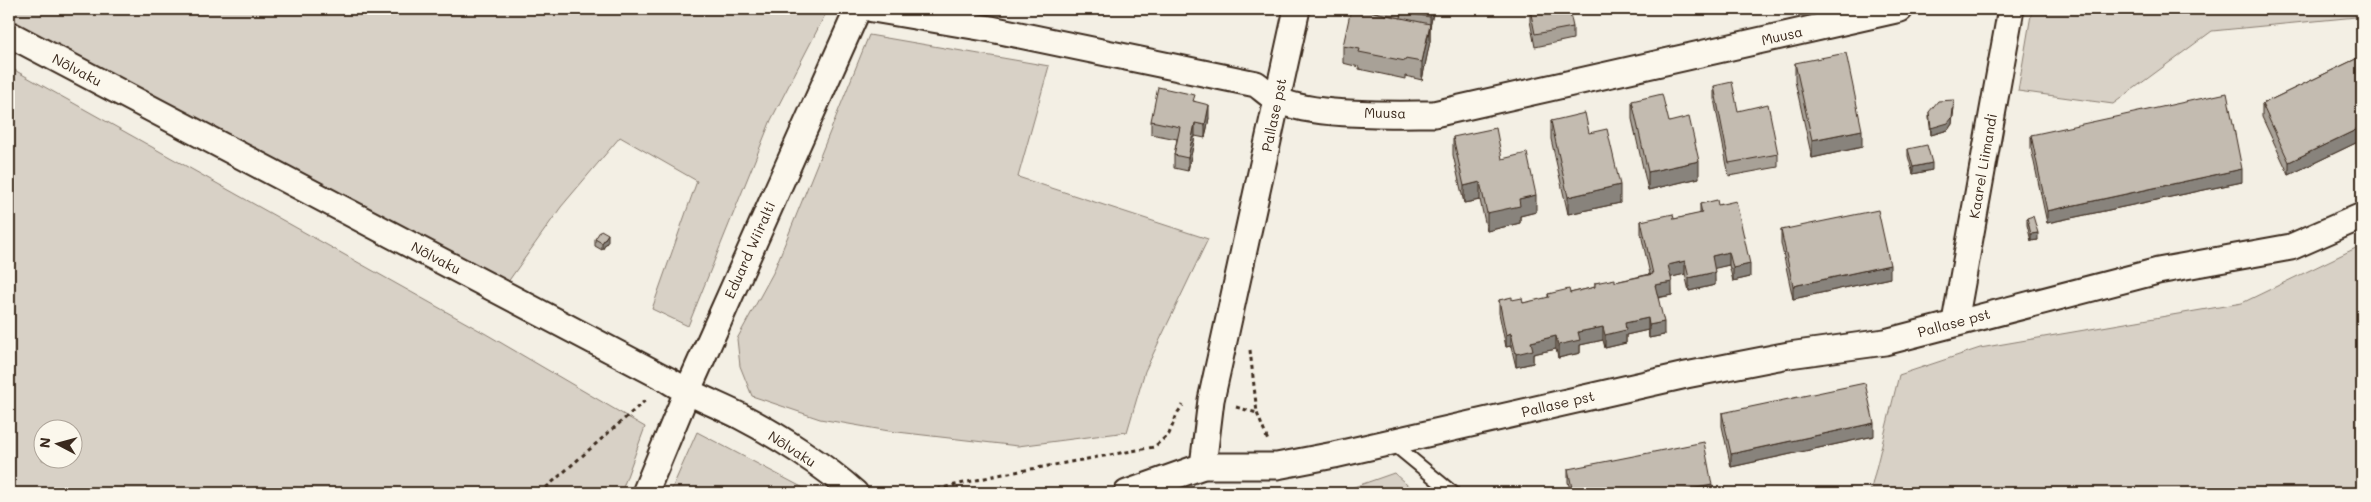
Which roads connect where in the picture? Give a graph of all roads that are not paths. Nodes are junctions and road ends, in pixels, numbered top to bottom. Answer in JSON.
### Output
{"nodes":[{"id":1,"x":858,"y":9,"type":"edge"},
{"id":2,"x":873,"y":9,"type":"edge"},
{"id":3,"x":1297,"y":9,"type":"edge"},
{"id":4,"x":1900,"y":9,"type":"edge"},
{"id":5,"x":2011,"y":9,"type":"edge"},
{"id":6,"x":9,"y":34,"type":"edge"},
{"id":7,"x":1278,"y":100,"type":"junction"},
{"id":8,"x":2362,"y":216,"type":"edge"},
{"id":9,"x":1955,"y":322,"type":"junction"},
{"id":10,"x":687,"y":392,"type":"junction"},
{"id":11,"x":1391,"y":442,"type":"junction"},
{"id":12,"x":1203,"y":466,"type":"junction"},
{"id":13,"x":646,"y":493,"type":"edge"},
{"id":14,"x":855,"y":493,"type":"edge"},
{"id":15,"x":1128,"y":493,"type":"edge"},
{"id":16,"x":1453,"y":493,"type":"edge"}],
"edges":[{"from":1,"to":10,"type":"street","name":"Eduard Wiiralti"},
{"from":2,"to":7,"type":"street","name":"Muusa"},
{"from":3,"to":7,"type":"street","name":"Pallase pst"},
{"from":4,"to":7,"type":"street","name":"Muusa"},
{"from":5,"to":9,"type":"street","name":"Kaarel Liimandi"},
{"from":6,"to":10,"type":"street","name":"Nõlvaku"},
{"from":7,"to":12,"type":"street","name":"Pallase pst"},
{"from":8,"to":9,"type":"street","name":"Pallase pst"},
{"from":9,"to":11,"type":"street","name":"Pallase pst"},
{"from":10,"to":13,"type":"street","name":"Eduard Wiiralti"},
{"from":10,"to":14,"type":"street","name":"Nõlvaku"},
{"from":11,"to":12,"type":"street","name":"Pallase pst"},
{"from":11,"to":16,"type":"lane"},
{"from":12,"to":15,"type":"street"}]}
